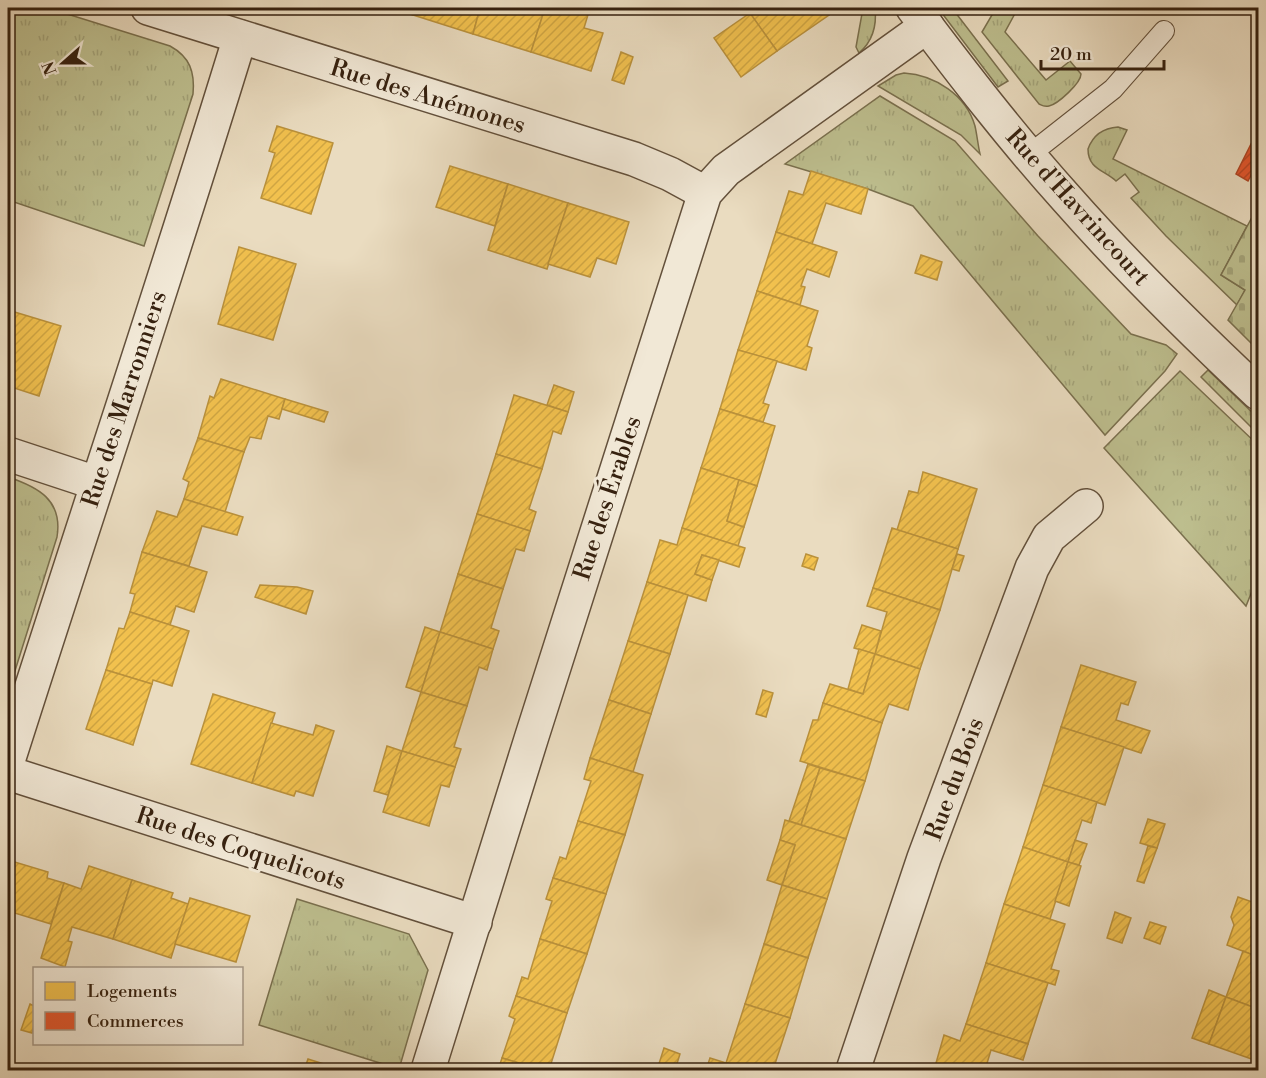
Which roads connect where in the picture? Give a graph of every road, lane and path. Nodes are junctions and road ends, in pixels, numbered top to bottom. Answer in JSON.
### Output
{"nodes":[{"id":1,"x":148,"y":8,"type":"edge"},
{"id":2,"x":920,"y":17,"type":"edge"},
{"id":3,"x":1164,"y":31,"type":"dead end"},
{"id":4,"x":240,"y":37,"type":"junction"},
{"id":5,"x":1029,"y":155,"type":"junction"},
{"id":6,"x":705,"y":193,"type":"junction"},
{"id":7,"x":1258,"y":393,"type":"edge"},
{"id":8,"x":8,"y":454,"type":"edge"},
{"id":9,"x":96,"y":483,"type":"junction"},
{"id":10,"x":1086,"y":506,"type":"dead end"},
{"id":11,"x":8,"y":761,"type":"edge"},
{"id":12,"x":8,"y":773,"type":"edge"},
{"id":13,"x":475,"y":922,"type":"junction"},
{"id":14,"x":428,"y":1071,"type":"edge"},
{"id":15,"x":853,"y":1071,"type":"edge"}],
"edges":[{"from":1,"to":4,"type":"street","name":"Rue des Anémones"},
{"from":2,"to":5,"type":"street","name":"Rue d'Havrincourt"},
{"from":2,"to":6,"type":"street","name":"Rue des Érables"},
{"from":3,"to":5,"type":"lane"},
{"from":4,"to":6,"type":"street","name":"Rue des Anémones"},
{"from":4,"to":9,"type":"street","name":"Rue des Marronniers"},
{"from":5,"to":7,"type":"street","name":"Rue d'Havrincourt"},
{"from":6,"to":13,"type":"street","name":"Rue des Érables"},
{"from":8,"to":9,"type":"street"},
{"from":9,"to":11,"type":"street","name":"Rue des Marronniers"},
{"from":10,"to":15,"type":"street","name":"Rue du Bois"},
{"from":12,"to":13,"type":"street","name":"Rue des Coquelicots"},
{"from":13,"to":14,"type":"street","name":"Rue des Érables"}]}
